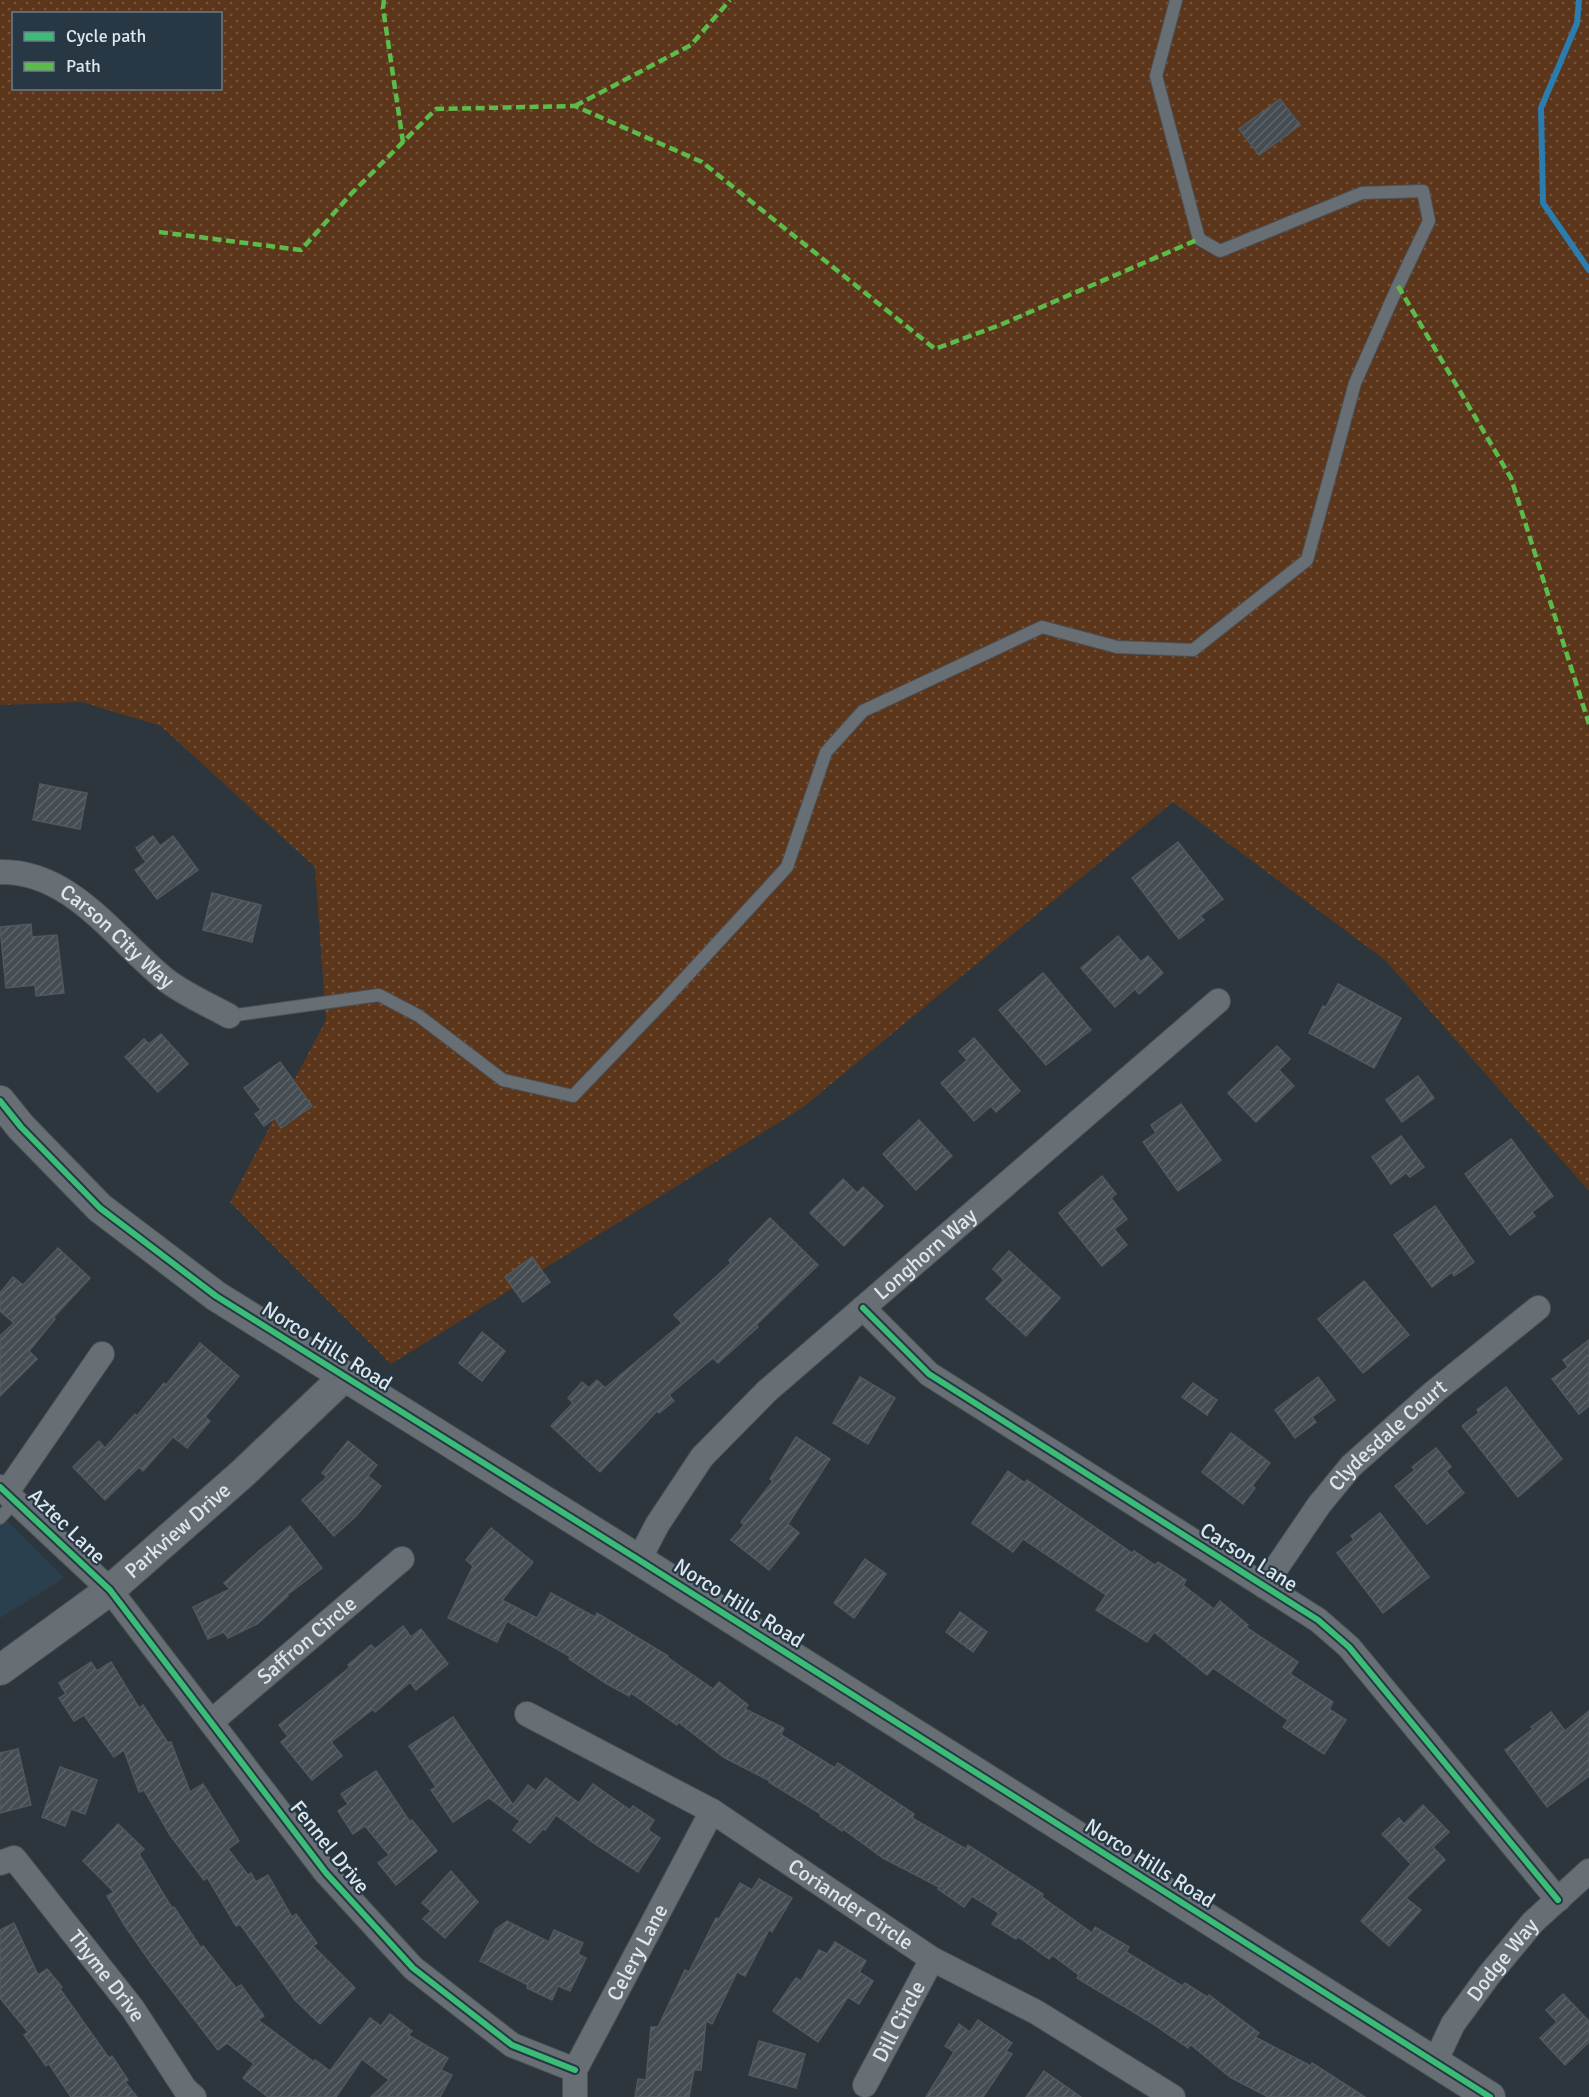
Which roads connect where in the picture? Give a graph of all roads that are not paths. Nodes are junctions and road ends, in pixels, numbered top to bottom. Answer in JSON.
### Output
{"nodes":[{"id":1,"x":1176,"y":0,"type":"edge"},
{"id":2,"x":0,"y":872,"type":"edge"},
{"id":3,"x":1218,"y":1001,"type":"dead end"},
{"id":4,"x":230,"y":1016,"type":"joint"},
{"id":5,"x":0,"y":1101,"type":"edge"},
{"id":6,"x":863,"y":1308,"type":"junction"},
{"id":7,"x":1538,"y":1308,"type":"dead end"},
{"id":8,"x":102,"y":1354,"type":"dead end"},
{"id":9,"x":345,"y":1376,"type":"junction"},
{"id":10,"x":6,"y":1499,"type":"edge"},
{"id":11,"x":402,"y":1559,"type":"dead end"},
{"id":12,"x":639,"y":1560,"type":"junction"},
{"id":13,"x":1264,"y":1586,"type":"junction"},
{"id":14,"x":110,"y":1590,"type":"junction"},
{"id":15,"x":0,"y":1670,"type":"edge"},
{"id":16,"x":527,"y":1714,"type":"dead end"},
{"id":17,"x":211,"y":1722,"type":"junction"},
{"id":18,"x":712,"y":1811,"type":"junction"},
{"id":19,"x":7,"y":1861,"type":"edge"},
{"id":20,"x":1589,"y":1871,"type":"edge"},
{"id":21,"x":1558,"y":1900,"type":"junction"},
{"id":22,"x":932,"y":1959,"type":"junction"},
{"id":23,"x":1435,"y":2062,"type":"junction"},
{"id":24,"x":575,"y":2070,"type":"junction"},
{"id":25,"x":865,"y":2085,"type":"dead end"},
{"id":26,"x":1144,"y":2089,"type":"edge"},
{"id":27,"x":194,"y":2097,"type":"edge"},
{"id":28,"x":575,"y":2097,"type":"edge"},
{"id":29,"x":1173,"y":2097,"type":"edge"},
{"id":30,"x":1490,"y":2097,"type":"edge"}],
"edges":[{"from":1,"to":4,"type":"lane"},
{"from":2,"to":4,"type":"street","name":"Carson City Way"},
{"from":3,"to":6,"type":"street","name":"Longhorn Way"},
{"from":5,"to":9,"type":"street","name":"Norco Hills Road"},
{"from":6,"to":12,"type":"street","name":"Longhorn Way"},
{"from":6,"to":13,"type":"street","name":"Carson Lane"},
{"from":7,"to":13,"type":"street","name":"Clydesdale Court"},
{"from":8,"to":10,"type":"street"},
{"from":9,"to":12,"type":"street","name":"Norco Hills Road"},
{"from":9,"to":14,"type":"street","name":"Parkview Drive"},
{"from":10,"to":14,"type":"street","name":"Aztec Lane"},
{"from":11,"to":17,"type":"street","name":"Saffron Circle"},
{"from":12,"to":23,"type":"street","name":"Norco Hills Road"},
{"from":13,"to":21,"type":"street","name":"Carson Lane"},
{"from":14,"to":15,"type":"street","name":"Parkview Drive"},
{"from":14,"to":17,"type":"street","name":"Fennel Drive"},
{"from":16,"to":18,"type":"street","name":"Coriander Circle"},
{"from":17,"to":24,"type":"street","name":"Fennel Drive"},
{"from":18,"to":22,"type":"street","name":"Coriander Circle"},
{"from":18,"to":24,"type":"street","name":"Celery Lane"},
{"from":19,"to":27,"type":"street","name":"Thyme Drive"},
{"from":20,"to":21,"type":"street","name":"Dodge Way"},
{"from":21,"to":23,"type":"street","name":"Dodge Way"},
{"from":22,"to":25,"type":"street","name":"Dill Circle"},
{"from":22,"to":26,"type":"street","name":"Coriander Circle"},
{"from":23,"to":30,"type":"street","name":"Norco Hills Road"},
{"from":24,"to":28,"type":"street","name":"Celery Lane"},
{"from":26,"to":29,"type":"street","name":"Coriander Circle"}]}
